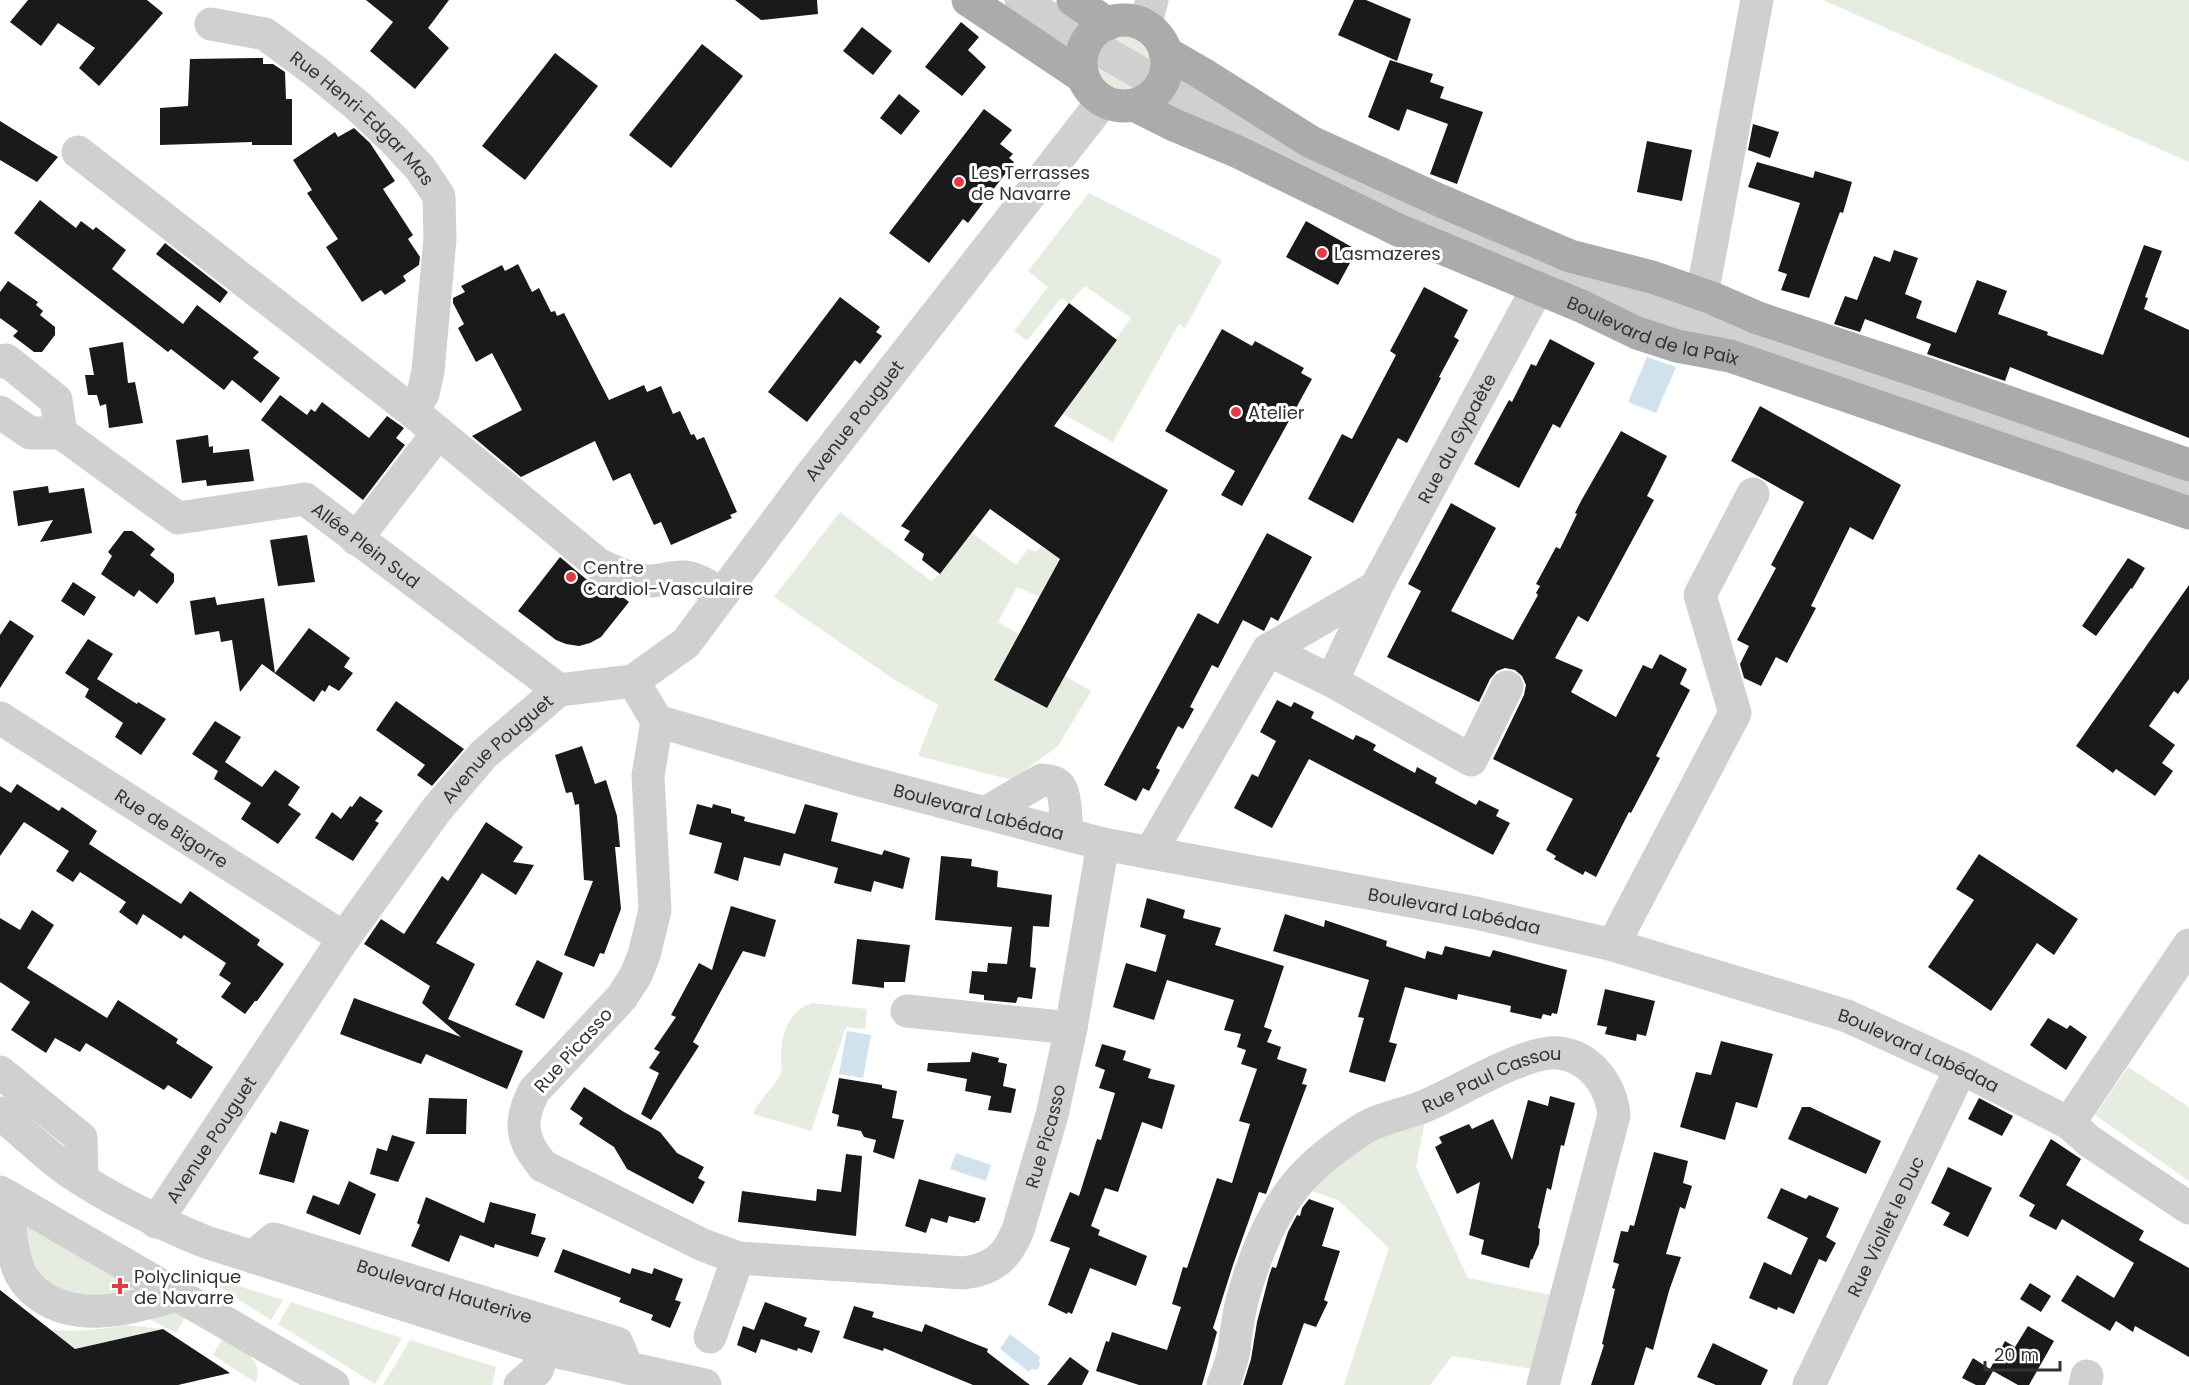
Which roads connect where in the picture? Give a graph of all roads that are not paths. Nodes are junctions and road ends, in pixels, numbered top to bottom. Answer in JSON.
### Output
{"nodes":[{"id":1,"x":968,"y":0,"type":"edge"},
{"id":2,"x":1021,"y":0,"type":"edge"},
{"id":3,"x":1073,"y":0,"type":"edge"},
{"id":4,"x":1757,"y":0,"type":"edge"},
{"id":5,"x":1148,"y":13,"type":"edge"},
{"id":6,"x":211,"y":24,"type":"dead end"},
{"id":7,"x":1097,"y":33,"type":"junction"},
{"id":8,"x":1165,"y":52,"type":"junction"},
{"id":9,"x":1161,"y":85,"type":"junction"},
{"id":10,"x":1107,"y":94,"type":"junction"},
{"id":11,"x":78,"y":152,"type":"dead end"},
{"id":12,"x":1537,"y":289,"type":"junction"},
{"id":13,"x":1702,"y":295,"type":"junction"},
{"id":14,"x":0,"y":362,"type":"edge"},
{"id":15,"x":412,"y":411,"type":"junction"},
{"id":16,"x":0,"y":412,"type":"edge"},
{"id":17,"x":61,"y":433,"type":"junction"},
{"id":18,"x":438,"y":433,"type":"junction"},
{"id":19,"x":2189,"y":465,"type":"edge"},
{"id":20,"x":2189,"y":491,"type":"edge"},
{"id":21,"x":1753,"y":494,"type":"dead end"},
{"id":22,"x":2189,"y":513,"type":"edge"},
{"id":23,"x":356,"y":539,"type":"junction"},
{"id":24,"x":1376,"y":587,"type":"junction"},
{"id":25,"x":723,"y":594,"type":"junction"},
{"id":26,"x":1268,"y":650,"type":"junction"},
{"id":27,"x":633,"y":681,"type":"junction"},
{"id":28,"x":1332,"y":681,"type":"junction"},
{"id":29,"x":1507,"y":687,"type":"dead end"},
{"id":30,"x":559,"y":690,"type":"junction"},
{"id":31,"x":0,"y":718,"type":"edge"},
{"id":32,"x":657,"y":721,"type":"junction"},
{"id":33,"x":985,"y":813,"type":"junction"},
{"id":34,"x":1067,"y":834,"type":"junction"},
{"id":35,"x":1103,"y":844,"type":"junction"},
{"id":36,"x":1150,"y":853,"type":"junction"},
{"id":37,"x":344,"y":938,"type":"junction"},
{"id":38,"x":1613,"y":945,"type":"junction"},
{"id":39,"x":2189,"y":945,"type":"edge"},
{"id":40,"x":906,"y":1011,"type":"dead end"},
{"id":41,"x":1071,"y":1028,"type":"junction"},
{"id":42,"x":1961,"y":1068,"type":"junction"},
{"id":43,"x":0,"y":1072,"type":"edge"},
{"id":44,"x":0,"y":1113,"type":"edge"},
{"id":45,"x":2069,"y":1123,"type":"junction"},
{"id":46,"x":82,"y":1179,"type":"junction"},
{"id":47,"x":4,"y":1194,"type":"edge"},
{"id":48,"x":2189,"y":1208,"type":"edge"},
{"id":49,"x":156,"y":1222,"type":"junction"},
{"id":50,"x":253,"y":1257,"type":"junction"},
{"id":51,"x":738,"y":1258,"type":"junction"},
{"id":52,"x":178,"y":1295,"type":"junction"},
{"id":53,"x":710,"y":1337,"type":"dead end"},
{"id":54,"x":544,"y":1349,"type":"junction"},
{"id":55,"x":627,"y":1368,"type":"junction"},
{"id":56,"x":333,"y":1385,"type":"edge"},
{"id":57,"x":520,"y":1385,"type":"edge"},
{"id":58,"x":705,"y":1385,"type":"edge"},
{"id":59,"x":1223,"y":1385,"type":"edge"},
{"id":60,"x":1543,"y":1385,"type":"edge"},
{"id":61,"x":1809,"y":1385,"type":"edge"}],
"edges":[{"from":1,"to":10,"type":"main road","name":"Boulevard de la Paix"},
{"from":2,"to":7,"type":"street"},
{"from":3,"to":7,"type":"main road"},
{"from":4,"to":13,"type":"street"},
{"from":5,"to":7,"type":"main road"},
{"from":5,"to":8,"type":"main road"},
{"from":6,"to":15,"type":"street","name":"Rue Henri-Edgar Mas"},
{"from":7,"to":9,"type":"street"},
{"from":7,"to":10,"type":"main road"},
{"from":8,"to":9,"type":"main road"},
{"from":8,"to":13,"type":"main road"},
{"from":9,"to":10,"type":"main road"},
{"from":9,"to":20,"type":"street"},
{"from":10,"to":12,"type":"main road","name":"Boulevard de la Paix"},
{"from":10,"to":25,"type":"street","name":"Avenue Pouguet"},
{"from":11,"to":15,"type":"street"},
{"from":12,"to":22,"type":"main road","name":"Boulevard de la Paix"},
{"from":12,"to":24,"type":"street","name":"Rue du Gypaète"},
{"from":13,"to":19,"type":"main road"},
{"from":14,"to":17,"type":"street"},
{"from":15,"to":18,"type":"street"},
{"from":16,"to":17,"type":"street"},
{"from":17,"to":23,"type":"street","name":"Allée Plein Sud"},
{"from":18,"to":23,"type":"street"},
{"from":18,"to":25,"type":"street"},
{"from":21,"to":38,"type":"street"},
{"from":23,"to":30,"type":"street","name":"Allée Plein Sud"},
{"from":24,"to":26,"type":"street"},
{"from":24,"to":28,"type":"street","name":"Rue du Gypaète"},
{"from":25,"to":27,"type":"street","name":"Avenue Pouguet"},
{"from":26,"to":28,"type":"street"},
{"from":26,"to":36,"type":"street"},
{"from":27,"to":30,"type":"street","name":"Avenue Pouguet"},
{"from":27,"to":32,"type":"street"},
{"from":28,"to":29,"type":"street"},
{"from":30,"to":37,"type":"street","name":"Avenue Pouguet"},
{"from":31,"to":37,"type":"street","name":"Rue de Bigorre"},
{"from":32,"to":33,"type":"street","name":"Boulevard Labédaa"},
{"from":32,"to":51,"type":"street","name":"Rue Picasso"},
{"from":33,"to":34,"type":"street","name":"Boulevard Labédaa"},
{"from":33,"to":34,"type":"street"},
{"from":34,"to":35,"type":"street","name":"Boulevard Labédaa"},
{"from":35,"to":36,"type":"street","name":"Boulevard Labédaa"},
{"from":35,"to":41,"type":"street","name":"Rue Picasso"},
{"from":36,"to":38,"type":"street","name":"Boulevard Labédaa"},
{"from":37,"to":49,"type":"street","name":"Avenue Pouguet"},
{"from":38,"to":42,"type":"street","name":"Boulevard Labédaa"},
{"from":39,"to":45,"type":"street"},
{"from":40,"to":41,"type":"street"},
{"from":41,"to":51,"type":"street","name":"Rue Picasso"},
{"from":42,"to":45,"type":"street","name":"Boulevard Labédaa"},
{"from":42,"to":61,"type":"street","name":"Rue Viollet le Duc"},
{"from":43,"to":46,"type":"street"},
{"from":44,"to":46,"type":"street","name":"Boulevard Hauterive"},
{"from":45,"to":48,"type":"street","name":"Boulevard Labédaa"},
{"from":46,"to":49,"type":"street","name":"Boulevard Hauterive"},
{"from":47,"to":52,"type":"street"},
{"from":47,"to":52,"type":"street"},
{"from":49,"to":50,"type":"street","name":"Boulevard Hauterive"},
{"from":50,"to":54,"type":"street","name":"Boulevard Hauterive"},
{"from":50,"to":55,"type":"street","name":"Boulevard Hauterive"},
{"from":51,"to":53,"type":"street"},
{"from":52,"to":56,"type":"street"},
{"from":54,"to":55,"type":"street","name":"Boulevard Hauterive"},
{"from":54,"to":57,"type":"street"},
{"from":55,"to":58,"type":"street","name":"Boulevard Hauterive"},
{"from":59,"to":60,"type":"street","name":"Rue Paul Cassou"}]}
